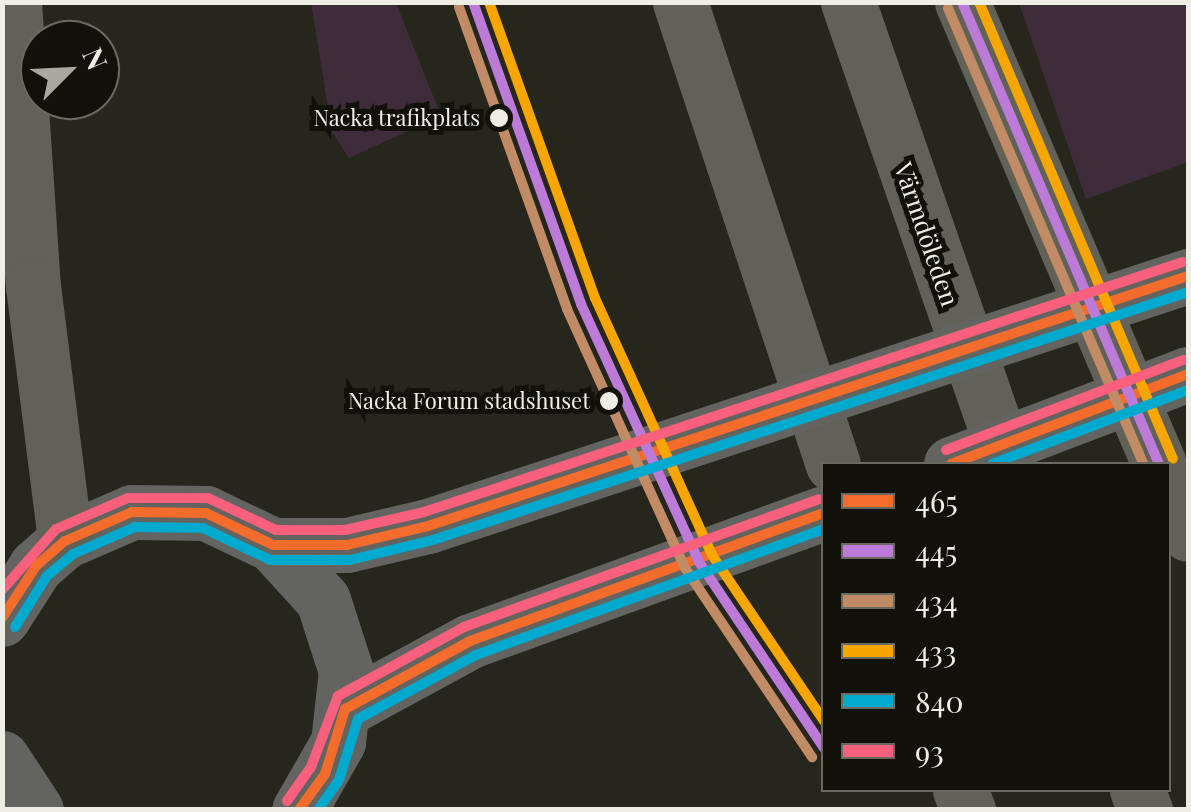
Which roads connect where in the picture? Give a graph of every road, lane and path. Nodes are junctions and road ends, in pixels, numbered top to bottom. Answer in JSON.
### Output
{"nodes":[{"id":1,"x":14,"y":2,"type":"edge"},
{"id":2,"x":680,"y":2,"type":"edge"},
{"id":3,"x":848,"y":2,"type":"edge"},
{"id":4,"x":962,"y":2,"type":"edge"},
{"id":5,"x":1188,"y":276,"type":"edge"},
{"id":6,"x":1188,"y":374,"type":"edge"},
{"id":7,"x":831,"y":462,"type":"edge"},
{"id":8,"x":956,"y":462,"type":"edge"},
{"id":9,"x":1007,"y":462,"type":"edge"},
{"id":10,"x":1157,"y":462,"type":"edge"},
{"id":11,"x":1171,"y":495,"type":"edge"},
{"id":12,"x":821,"y":514,"type":"edge"},
{"id":13,"x":1188,"y":534,"type":"edge"},
{"id":14,"x":64,"y":541,"type":"junction"},
{"id":15,"x":274,"y":545,"type":"junction"},
{"id":16,"x":2,"y":619,"type":"edge"},
{"id":17,"x":345,"y":709,"type":"junction"},
{"id":18,"x":2,"y":758,"type":"edge"},
{"id":19,"x":36,"y":810,"type":"edge"},
{"id":20,"x":299,"y":810,"type":"edge"}],
"edges":[{"from":1,"to":14,"type":"highway"},
{"from":2,"to":7,"type":"highway"},
{"from":3,"to":9,"type":"highway","name":"Värmdöleden"},
{"from":4,"to":10,"type":"highway"},
{"from":5,"to":15,"type":"street","bridge":true},
{"from":6,"to":8,"type":"street","bridge":true},
{"from":11,"to":13,"type":"highway"},
{"from":12,"to":17,"type":"street"},
{"from":14,"to":15,"type":"street"},
{"from":14,"to":16,"type":"street"},
{"from":15,"to":17,"type":"street"},
{"from":17,"to":20,"type":"street"},
{"from":18,"to":19,"type":"street"}]}
